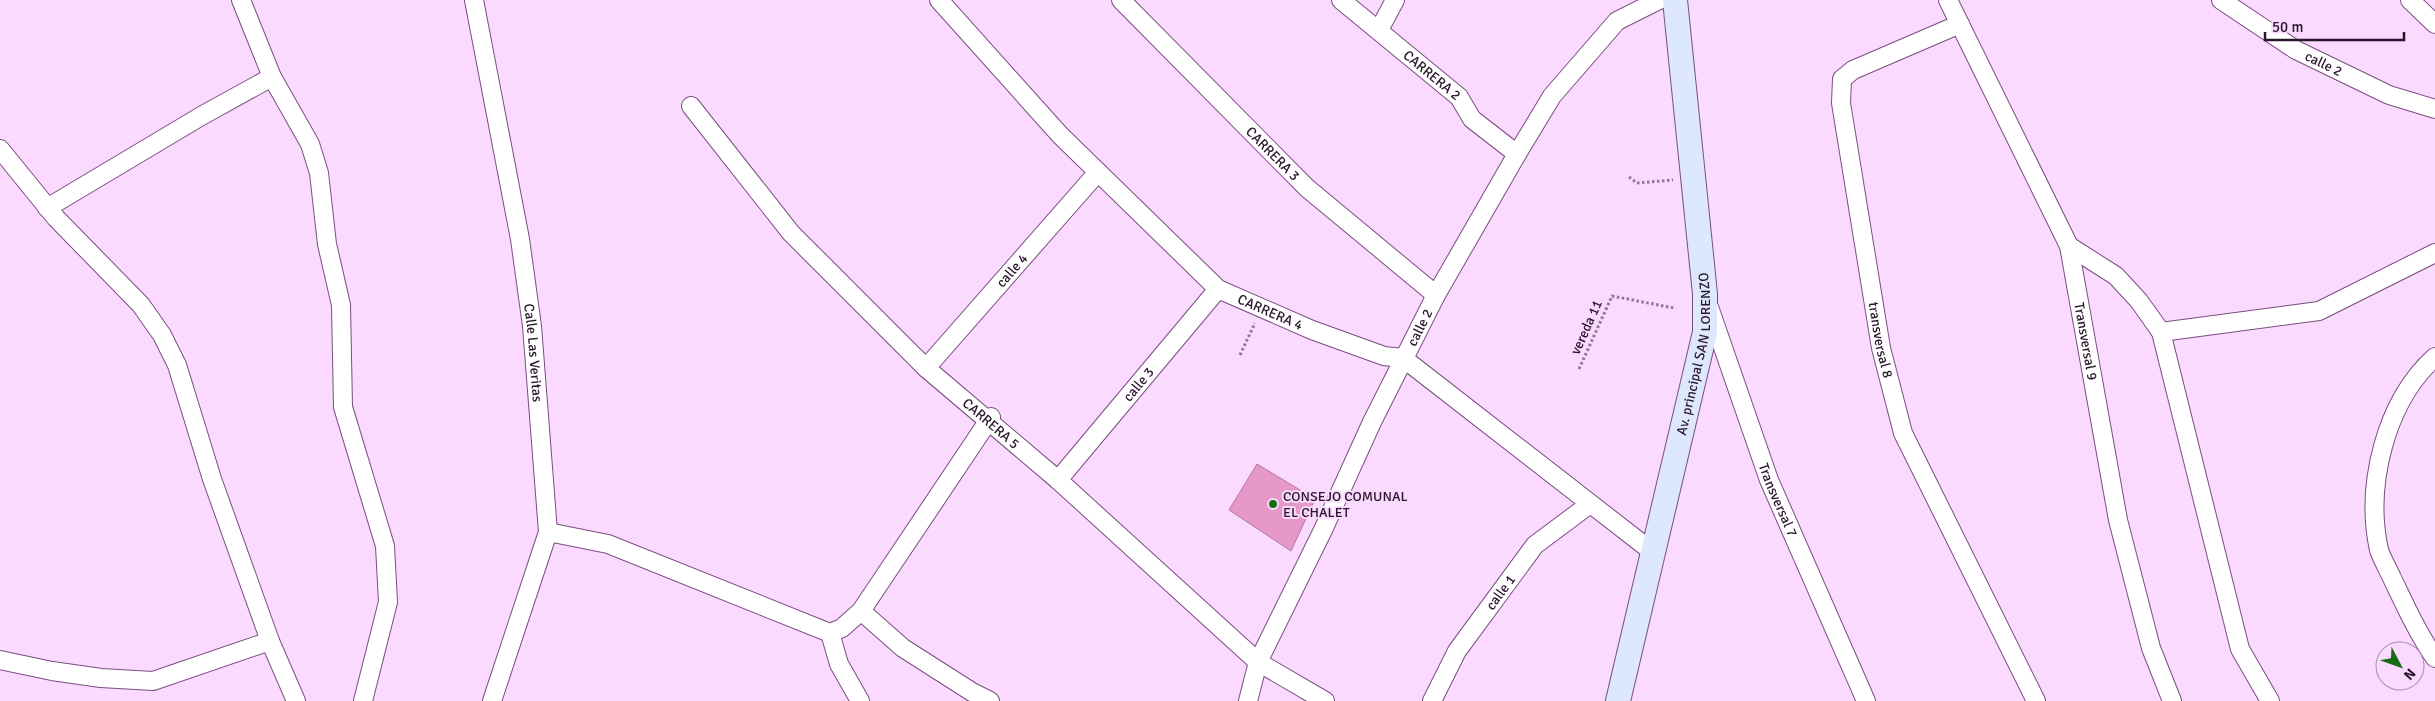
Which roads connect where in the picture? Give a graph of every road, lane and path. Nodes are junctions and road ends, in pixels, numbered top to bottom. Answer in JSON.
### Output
{"nodes":[{"id":1,"x":241,"y":0,"type":"edge"},
{"id":2,"x":474,"y":0,"type":"edge"},
{"id":3,"x":939,"y":0,"type":"edge"},
{"id":4,"x":1121,"y":0,"type":"edge"},
{"id":5,"x":1341,"y":0,"type":"edge"},
{"id":6,"x":1395,"y":0,"type":"edge"},
{"id":7,"x":1659,"y":0,"type":"edge"},
{"id":8,"x":1675,"y":0,"type":"edge"},
{"id":9,"x":1948,"y":0,"type":"edge"},
{"id":10,"x":2221,"y":0,"type":"edge"},
{"id":11,"x":2410,"y":0,"type":"edge"},
{"id":12,"x":1960,"y":24,"type":"junction"},
{"id":13,"x":2435,"y":24,"type":"edge"},
{"id":14,"x":1379,"y":30,"type":"junction"},
{"id":15,"x":272,"y":77,"type":"junction"},
{"id":16,"x":691,"y":106,"type":"dead end"},
{"id":17,"x":2435,"y":110,"type":"edge"},
{"id":18,"x":0,"y":149,"type":"edge"},
{"id":19,"x":1517,"y":154,"type":"junction"},
{"id":20,"x":1098,"y":172,"type":"junction"},
{"id":21,"x":1629,"y":177,"type":"dead end"},
{"id":22,"x":1694,"y":178,"type":"junction"},
{"id":23,"x":47,"y":208,"type":"junction"},
{"id":24,"x":2069,"y":246,"type":"junction"},
{"id":25,"x":2435,"y":253,"type":"edge"},
{"id":26,"x":1218,"y":289,"type":"junction"},
{"id":27,"x":1705,"y":294,"type":"junction"},
{"id":28,"x":1436,"y":295,"type":"junction"},
{"id":29,"x":1674,"y":308,"type":"dead end"},
{"id":30,"x":1262,"y":309,"type":"junction"},
{"id":31,"x":2161,"y":332,"type":"junction"},
{"id":32,"x":1240,"y":355,"type":"dead end"},
{"id":33,"x":2435,"y":357,"type":"edge"},
{"id":34,"x":1403,"y":358,"type":"junction"},
{"id":35,"x":926,"y":368,"type":"junction"},
{"id":36,"x":1580,"y":370,"type":"dead end"},
{"id":37,"x":991,"y":417,"type":"dead end"},
{"id":38,"x":1058,"y":480,"type":"junction"},
{"id":39,"x":1590,"y":504,"type":"junction"},
{"id":40,"x":548,"y":532,"type":"junction"},
{"id":41,"x":1654,"y":553,"type":"junction"},
{"id":42,"x":860,"y":611,"type":"junction"},
{"id":43,"x":830,"y":632,"type":"junction"},
{"id":44,"x":270,"y":641,"type":"junction"},
{"id":45,"x":2435,"y":658,"type":"edge"},
{"id":46,"x":0,"y":660,"type":"edge"},
{"id":47,"x":1258,"y":662,"type":"junction"},
{"id":48,"x":296,"y":701,"type":"edge"},
{"id":49,"x":363,"y":701,"type":"edge"},
{"id":50,"x":492,"y":701,"type":"edge"},
{"id":51,"x":860,"y":701,"type":"edge"},
{"id":52,"x":990,"y":701,"type":"edge"},
{"id":53,"x":1248,"y":701,"type":"edge"},
{"id":54,"x":1325,"y":701,"type":"edge"},
{"id":55,"x":1432,"y":701,"type":"edge"},
{"id":56,"x":1618,"y":701,"type":"edge"},
{"id":57,"x":1866,"y":701,"type":"edge"},
{"id":58,"x":2036,"y":701,"type":"edge"},
{"id":59,"x":2172,"y":701,"type":"edge"},
{"id":60,"x":2270,"y":701,"type":"edge"}],
"edges":[{"from":1,"to":15,"type":"street"},
{"from":2,"to":40,"type":"street","name":"Calle Las Veritas"},
{"from":3,"to":20,"type":"street","name":"CARRERA 4"},
{"from":4,"to":28,"type":"street","name":"CARRERA 3"},
{"from":5,"to":14,"type":"street","name":"CARRERA 2"},
{"from":6,"to":14,"type":"street"},
{"from":7,"to":19,"type":"street","name":"calle 2"},
{"from":8,"to":22,"type":"main road","name":"Av. principal SAN LORENZO"},
{"from":9,"to":12,"type":"street","name":"Transversal 9"},
{"from":10,"to":17,"type":"street","name":"calle 2"},
{"from":11,"to":13,"type":"street"},
{"from":12,"to":24,"type":"street","name":"Transversal 9"},
{"from":12,"to":58,"type":"street","name":"transversal 8"},
{"from":14,"to":19,"type":"street","name":"CARRERA 2"},
{"from":15,"to":23,"type":"street"},
{"from":15,"to":49,"type":"street"},
{"from":16,"to":35,"type":"street","name":"CARRERA 5"},
{"from":18,"to":23,"type":"street"},
{"from":19,"to":28,"type":"street","name":"calle 2"},
{"from":20,"to":26,"type":"street","name":"CARRERA 4"},
{"from":20,"to":35,"type":"street","name":"calle 4"},
{"from":21,"to":22,"type":"path"},
{"from":22,"to":27,"type":"main road","name":"Av. principal SAN LORENZO"},
{"from":23,"to":44,"type":"street"},
{"from":24,"to":31,"type":"street"},
{"from":24,"to":59,"type":"street","name":"Transversal 9"},
{"from":25,"to":31,"type":"street"},
{"from":26,"to":30,"type":"street","name":"CARRERA 4"},
{"from":26,"to":38,"type":"street","name":"calle 3"},
{"from":27,"to":41,"type":"main road","name":"Av. principal SAN LORENZO"},
{"from":27,"to":57,"type":"street","name":"Transversal 7"},
{"from":28,"to":34,"type":"street","name":"calle 2"},
{"from":29,"to":36,"type":"path","name":"vereda 11"},
{"from":30,"to":32,"type":"path"},
{"from":30,"to":34,"type":"street","name":"CARRERA 4"},
{"from":31,"to":60,"type":"street"},
{"from":33,"to":45,"type":"street"},
{"from":34,"to":39,"type":"street","name":"CARRERA 4"},
{"from":34,"to":47,"type":"street","name":"calle 2"},
{"from":35,"to":38,"type":"street","name":"CARRERA 5"},
{"from":37,"to":42,"type":"street"},
{"from":38,"to":47,"type":"street","name":"CARRERA 5"},
{"from":39,"to":41,"type":"street","name":"CARRERA 4"},
{"from":39,"to":55,"type":"street","name":"calle 1"},
{"from":40,"to":43,"type":"street"},
{"from":40,"to":50,"type":"street","name":"Calle Las Veritas"},
{"from":41,"to":56,"type":"main road","name":"Av. principal SAN LORENZO"},
{"from":42,"to":43,"type":"street"},
{"from":42,"to":52,"type":"street"},
{"from":43,"to":51,"type":"street"},
{"from":44,"to":46,"type":"street"},
{"from":44,"to":48,"type":"street"},
{"from":47,"to":53,"type":"street","name":"calle 2"},
{"from":47,"to":54,"type":"street","name":"CARRERA 5"}]}
